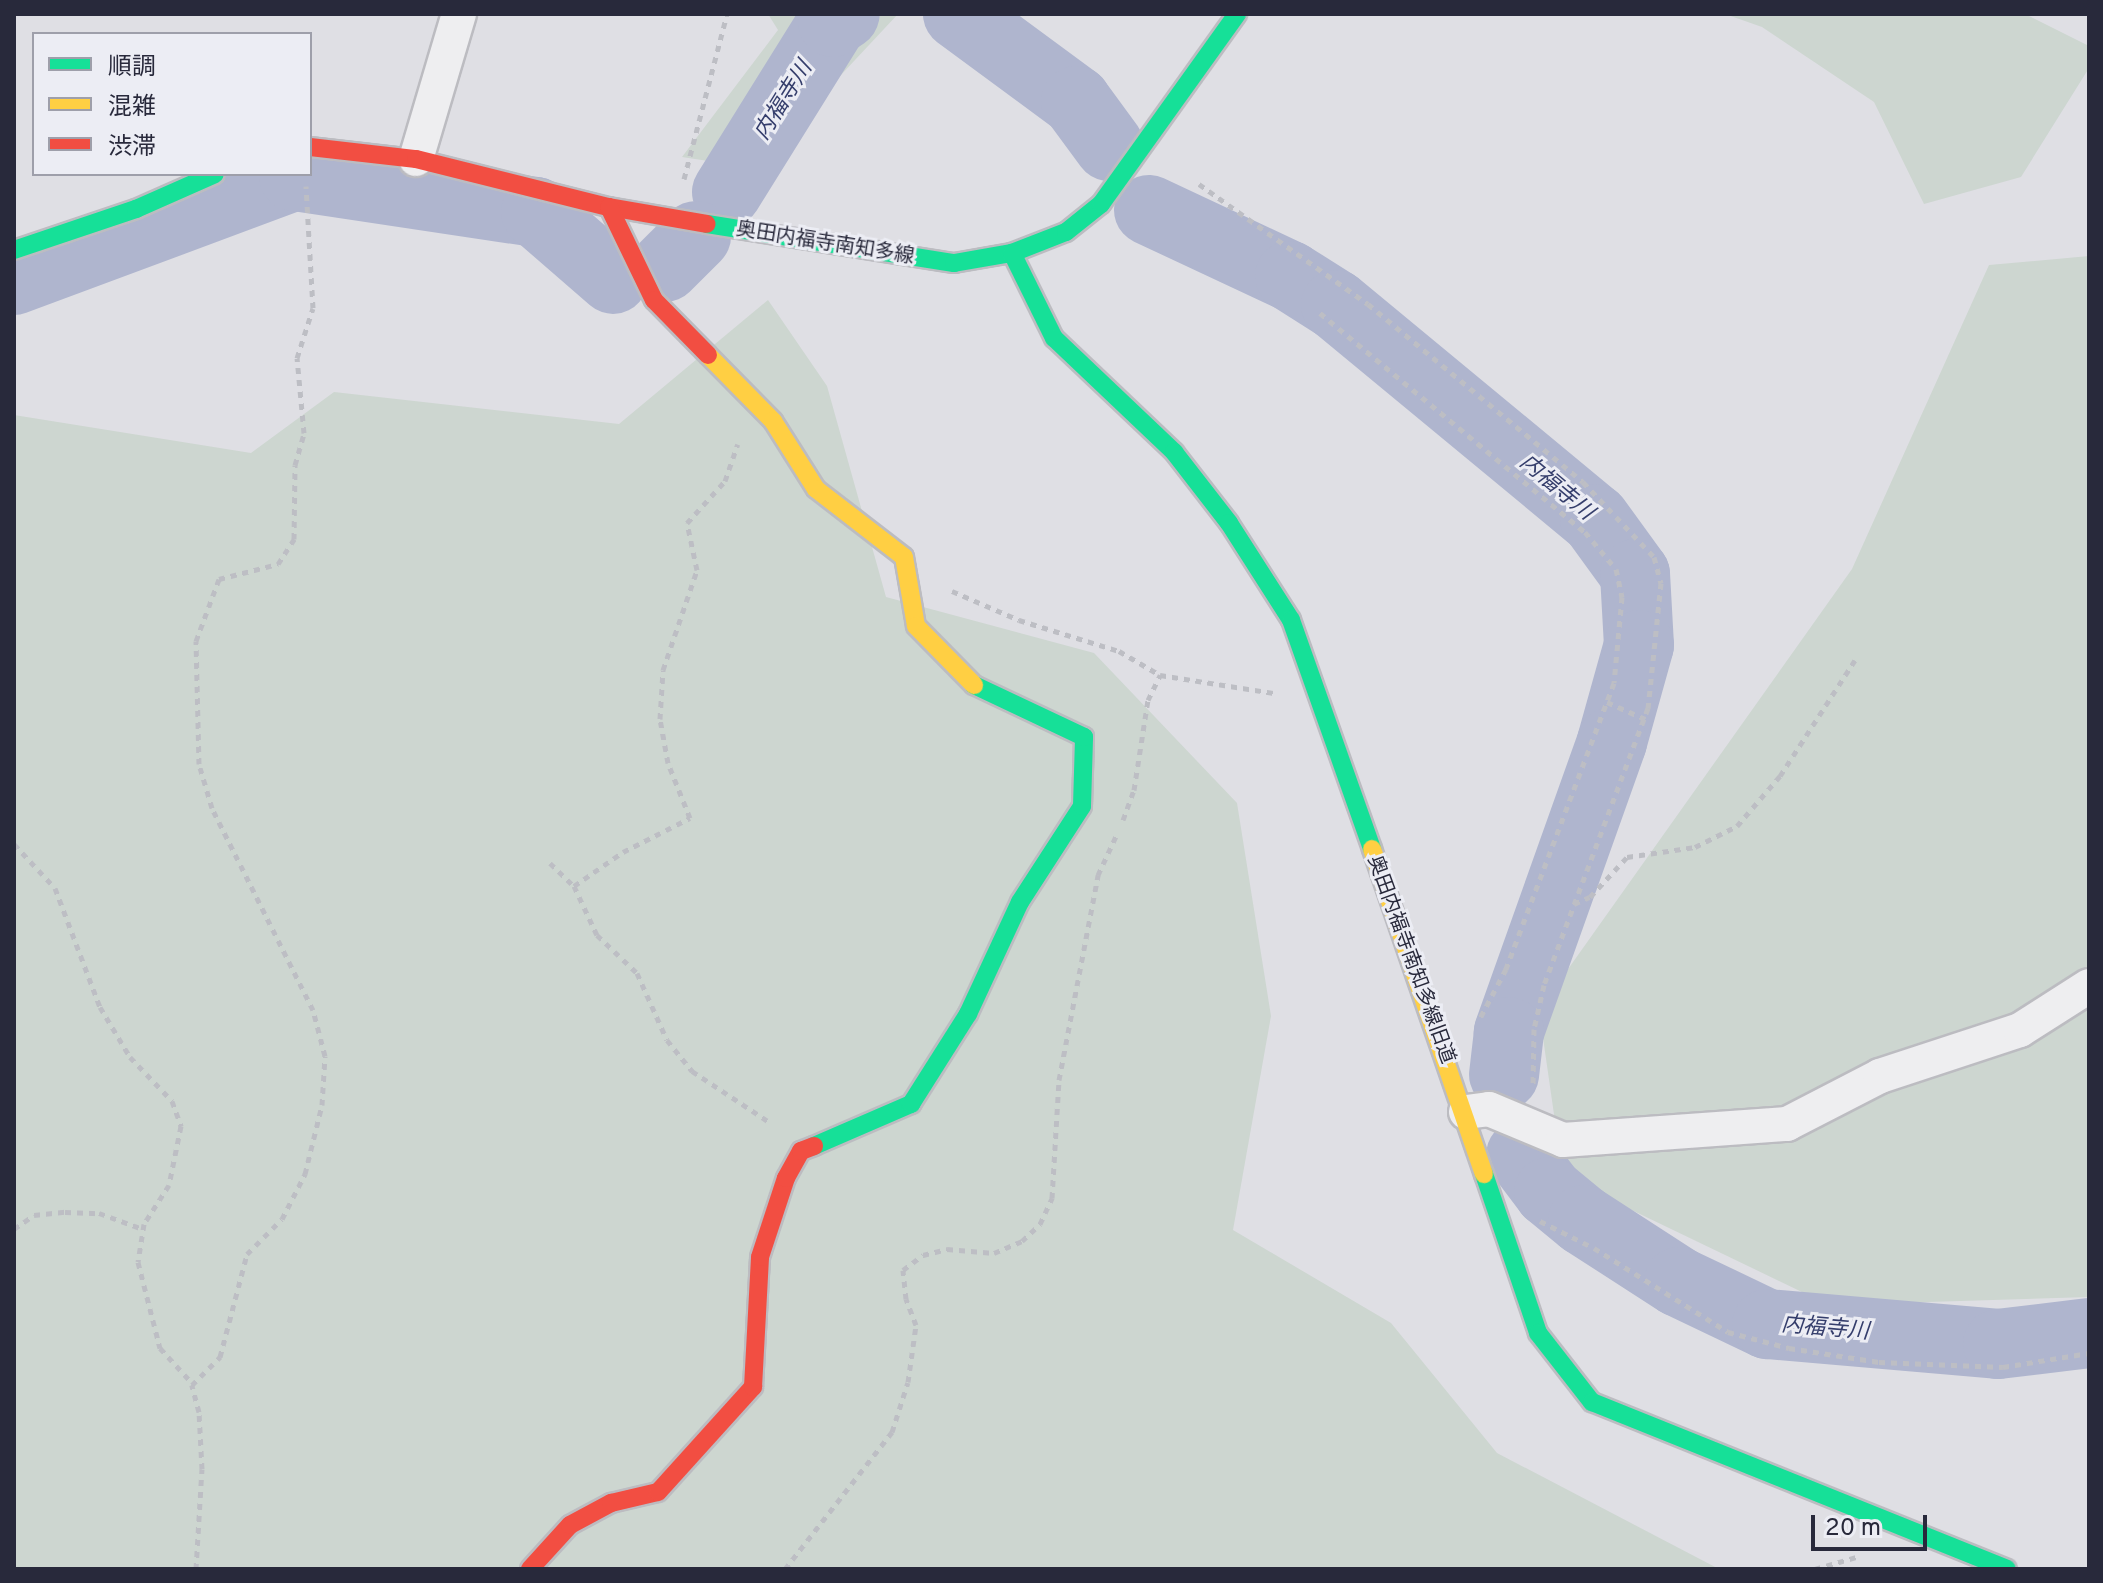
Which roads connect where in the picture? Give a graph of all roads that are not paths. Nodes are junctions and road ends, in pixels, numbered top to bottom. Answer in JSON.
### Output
{"nodes":[{"id":1,"x":459,"y":14,"type":"edge"},
{"id":2,"x":1237,"y":14,"type":"edge"},
{"id":3,"x":312,"y":147,"type":"edge"},
{"id":4,"x":416,"y":159,"type":"junction"},
{"id":5,"x":210,"y":176,"type":"edge"},
{"id":6,"x":609,"y":207,"type":"junction"},
{"id":7,"x":14,"y":250,"type":"edge"},
{"id":8,"x":1012,"y":253,"type":"junction"},
{"id":9,"x":2089,"y":986,"type":"edge"},
{"id":10,"x":1466,"y":1112,"type":"junction"},
{"id":11,"x":530,"y":1569,"type":"edge"},
{"id":12,"x":2007,"y":1569,"type":"edge"}],
"edges":[{"from":1,"to":4,"type":"street"},
{"from":2,"to":8,"type":"street","name":"奥田内福寺南知多線"},
{"from":3,"to":4,"type":"street","name":"奥田内福寺南知多線"},
{"from":4,"to":6,"type":"street","name":"奥田内福寺南知多線"},
{"from":5,"to":7,"type":"street"},
{"from":6,"to":8,"type":"street","name":"奥田内福寺南知多線"},
{"from":6,"to":11,"type":"street"},
{"from":8,"to":10,"type":"street","name":"奥田内福寺南知多線旧道"},
{"from":9,"to":10,"type":"street"},
{"from":10,"to":12,"type":"street","name":"奥田内福寺南知多線旧道"}]}
